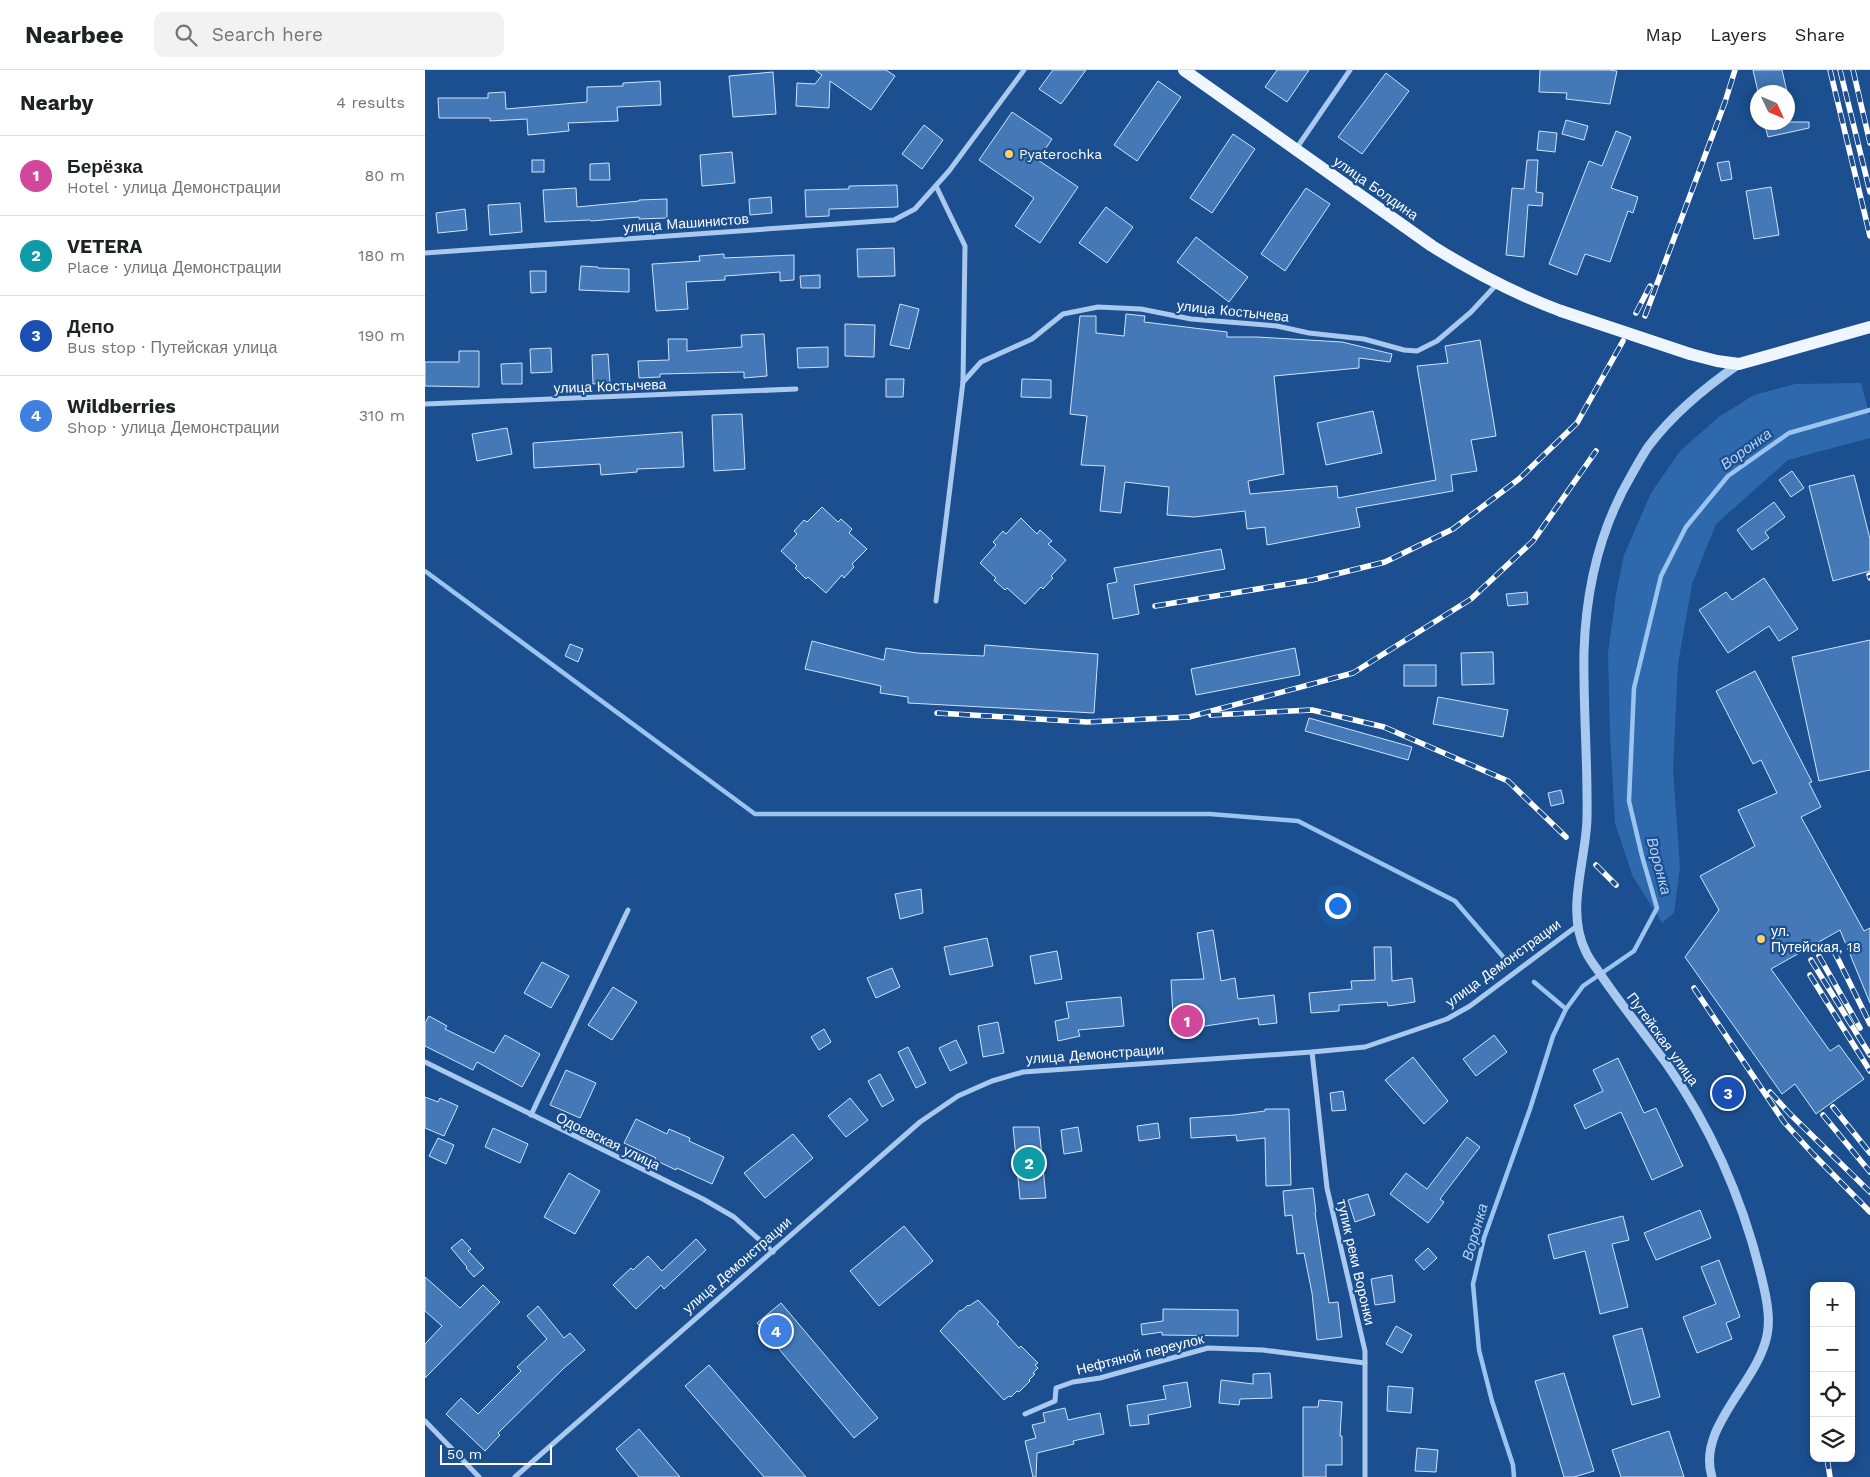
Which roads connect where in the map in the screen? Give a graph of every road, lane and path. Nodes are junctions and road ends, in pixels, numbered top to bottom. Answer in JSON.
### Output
{"nodes":[{"id":1,"x":1024,"y":70,"type":"edge"},
{"id":2,"x":1184,"y":70,"type":"edge"},
{"id":3,"x":1350,"y":70,"type":"edge"},
{"id":4,"x":1295,"y":149,"type":"junction"},
{"id":5,"x":936,"y":186,"type":"junction"},
{"id":6,"x":425,"y":253,"type":"edge"},
{"id":7,"x":1497,"y":284,"type":"junction"},
{"id":8,"x":1870,"y":327,"type":"edge"},
{"id":9,"x":1739,"y":364,"type":"junction"},
{"id":10,"x":963,"y":382,"type":"junction"},
{"id":11,"x":796,"y":389,"type":"dead end"},
{"id":12,"x":425,"y":404,"type":"edge"},
{"id":13,"x":936,"y":601,"type":"dead end"},
{"id":14,"x":628,"y":910,"type":"dead end"},
{"id":15,"x":1577,"y":926,"type":"junction"},
{"id":16,"x":1312,"y":1052,"type":"junction"},
{"id":17,"x":425,"y":1062,"type":"edge"},
{"id":18,"x":531,"y":1115,"type":"junction"},
{"id":19,"x":773,"y":1252,"type":"junction"},
{"id":20,"x":1365,"y":1363,"type":"junction"},
{"id":21,"x":1025,"y":1414,"type":"dead end"},
{"id":22,"x":425,"y":1421,"type":"edge"},
{"id":23,"x":479,"y":1477,"type":"edge"},
{"id":24,"x":515,"y":1477,"type":"edge"},
{"id":25,"x":1365,"y":1477,"type":"edge"},
{"id":26,"x":1712,"y":1477,"type":"edge"}],
"edges":[{"from":1,"to":5,"type":"street","name":"улица Машинистов"},
{"from":2,"to":4,"type":"main road","name":"улица Болдина"},
{"from":3,"to":4,"type":"street"},
{"from":4,"to":7,"type":"main road","name":"улица Болдина"},
{"from":5,"to":6,"type":"street","name":"улица Машинистов"},
{"from":5,"to":10,"type":"street"},
{"from":7,"to":9,"type":"main road","name":"улица Болдина","bridge":true},
{"from":7,"to":10,"type":"street","name":"улица Костычева"},
{"from":8,"to":9,"type":"main road"},
{"from":9,"to":15,"type":"street"},
{"from":10,"to":13,"type":"street"},
{"from":11,"to":12,"type":"street","name":"улица Костычева"},
{"from":14,"to":18,"type":"street"},
{"from":15,"to":16,"type":"street","name":"улица Демонстрации"},
{"from":15,"to":26,"type":"street","name":"Путейская улица"},
{"from":16,"to":19,"type":"street","name":"улица Демонстрации"},
{"from":16,"to":20,"type":"street","name":"тупик реки Воронки"},
{"from":17,"to":18,"type":"street","name":"Одоевская улица"},
{"from":18,"to":19,"type":"street","name":"Одоевская улица"},
{"from":19,"to":24,"type":"street","name":"улица Демонстрации"},
{"from":20,"to":21,"type":"street","name":"Нефтяной переулок"},
{"from":20,"to":25,"type":"street","name":"тупик реки Воронки"},
{"from":22,"to":23,"type":"street"}]}
